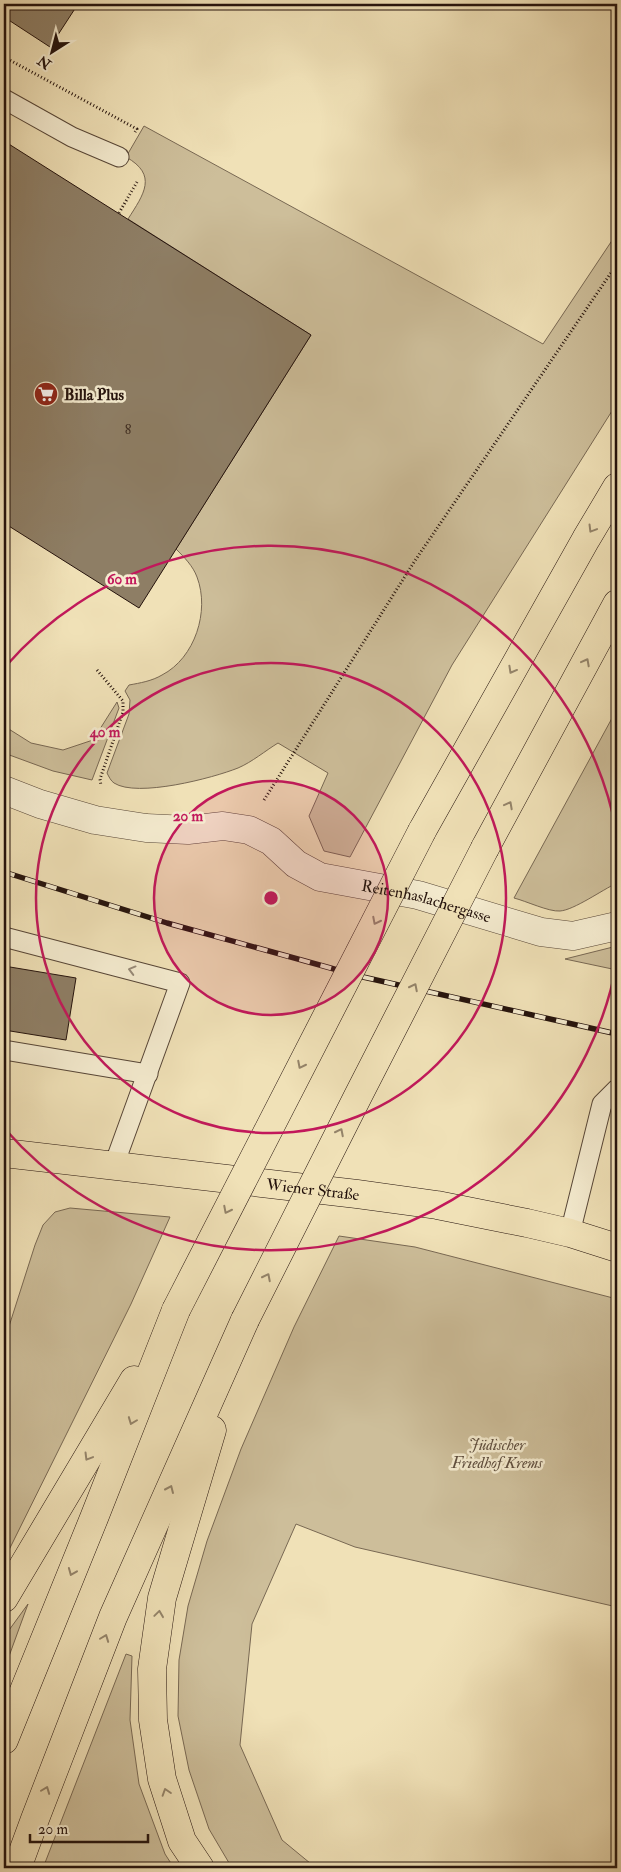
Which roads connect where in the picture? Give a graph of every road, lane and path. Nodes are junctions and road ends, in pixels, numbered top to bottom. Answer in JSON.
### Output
{"nodes":[{"id":1,"x":4,"y":100,"type":"edge"},
{"id":2,"x":119,"y":157,"type":"dead end"},
{"id":3,"x":130,"y":195,"type":"dead end"},
{"id":4,"x":119,"y":213,"type":"dead end"},
{"id":5,"x":617,"y":264,"type":"edge"},
{"id":6,"x":617,"y":487,"type":"edge"},
{"id":7,"x":617,"y":604,"type":"edge"},
{"id":8,"x":97,"y":670,"type":"dead end"},
{"id":9,"x":4,"y":790,"type":"edge"},
{"id":10,"x":102,"y":792,"type":"dead end"},
{"id":11,"x":249,"y":830,"type":"junction"},
{"id":12,"x":617,"y":926,"type":"edge"},
{"id":13,"x":4,"y":936,"type":"edge"},
{"id":14,"x":4,"y":1050,"type":"edge"},
{"id":15,"x":148,"y":1074,"type":"junction"},
{"id":16,"x":617,"y":1089,"type":"edge"},
{"id":17,"x":4,"y":1153,"type":"edge"},
{"id":18,"x":114,"y":1165,"type":"junction"},
{"id":19,"x":570,"y":1233,"type":"junction"},
{"id":20,"x":617,"y":1248,"type":"edge"},
{"id":21,"x":176,"y":1310,"type":"junction"},
{"id":22,"x":245,"y":1320,"type":"junction"},
{"id":23,"x":4,"y":1598,"type":"edge"},
{"id":24,"x":4,"y":1740,"type":"edge"},
{"id":25,"x":17,"y":1868,"type":"edge"},
{"id":26,"x":200,"y":1868,"type":"edge"}],
"edges":[{"from":1,"to":2,"type":"lane"},
{"from":3,"to":4,"type":"path"},
{"from":5,"to":11,"type":"path"},
{"from":6,"to":21,"type":"main road","one_way":true,"bridge":true},
{"from":22,"to":7,"type":"main road","one_way":true,"bridge":true},
{"from":8,"to":10,"type":"path"},
{"from":9,"to":11,"type":"street","name":"Reitenhaslachergasse"},
{"from":11,"to":12,"type":"street","name":"Reitenhaslachergasse"},
{"from":15,"to":13,"type":"lane","one_way":true},
{"from":14,"to":15,"type":"lane"},
{"from":15,"to":18,"type":"lane"},
{"from":16,"to":19,"type":"lane"},
{"from":17,"to":18,"type":"main road","name":"Wiener Straße"},
{"from":18,"to":19,"type":"main road","name":"Wiener Straße"},
{"from":19,"to":20,"type":"main road","name":"Wiener Straße"},
{"from":21,"to":23,"type":"main road","one_way":true},
{"from":21,"to":24,"type":"main road","one_way":true},
{"from":25,"to":22,"type":"main road","one_way":true},
{"from":26,"to":22,"type":"main road","one_way":true}]}
